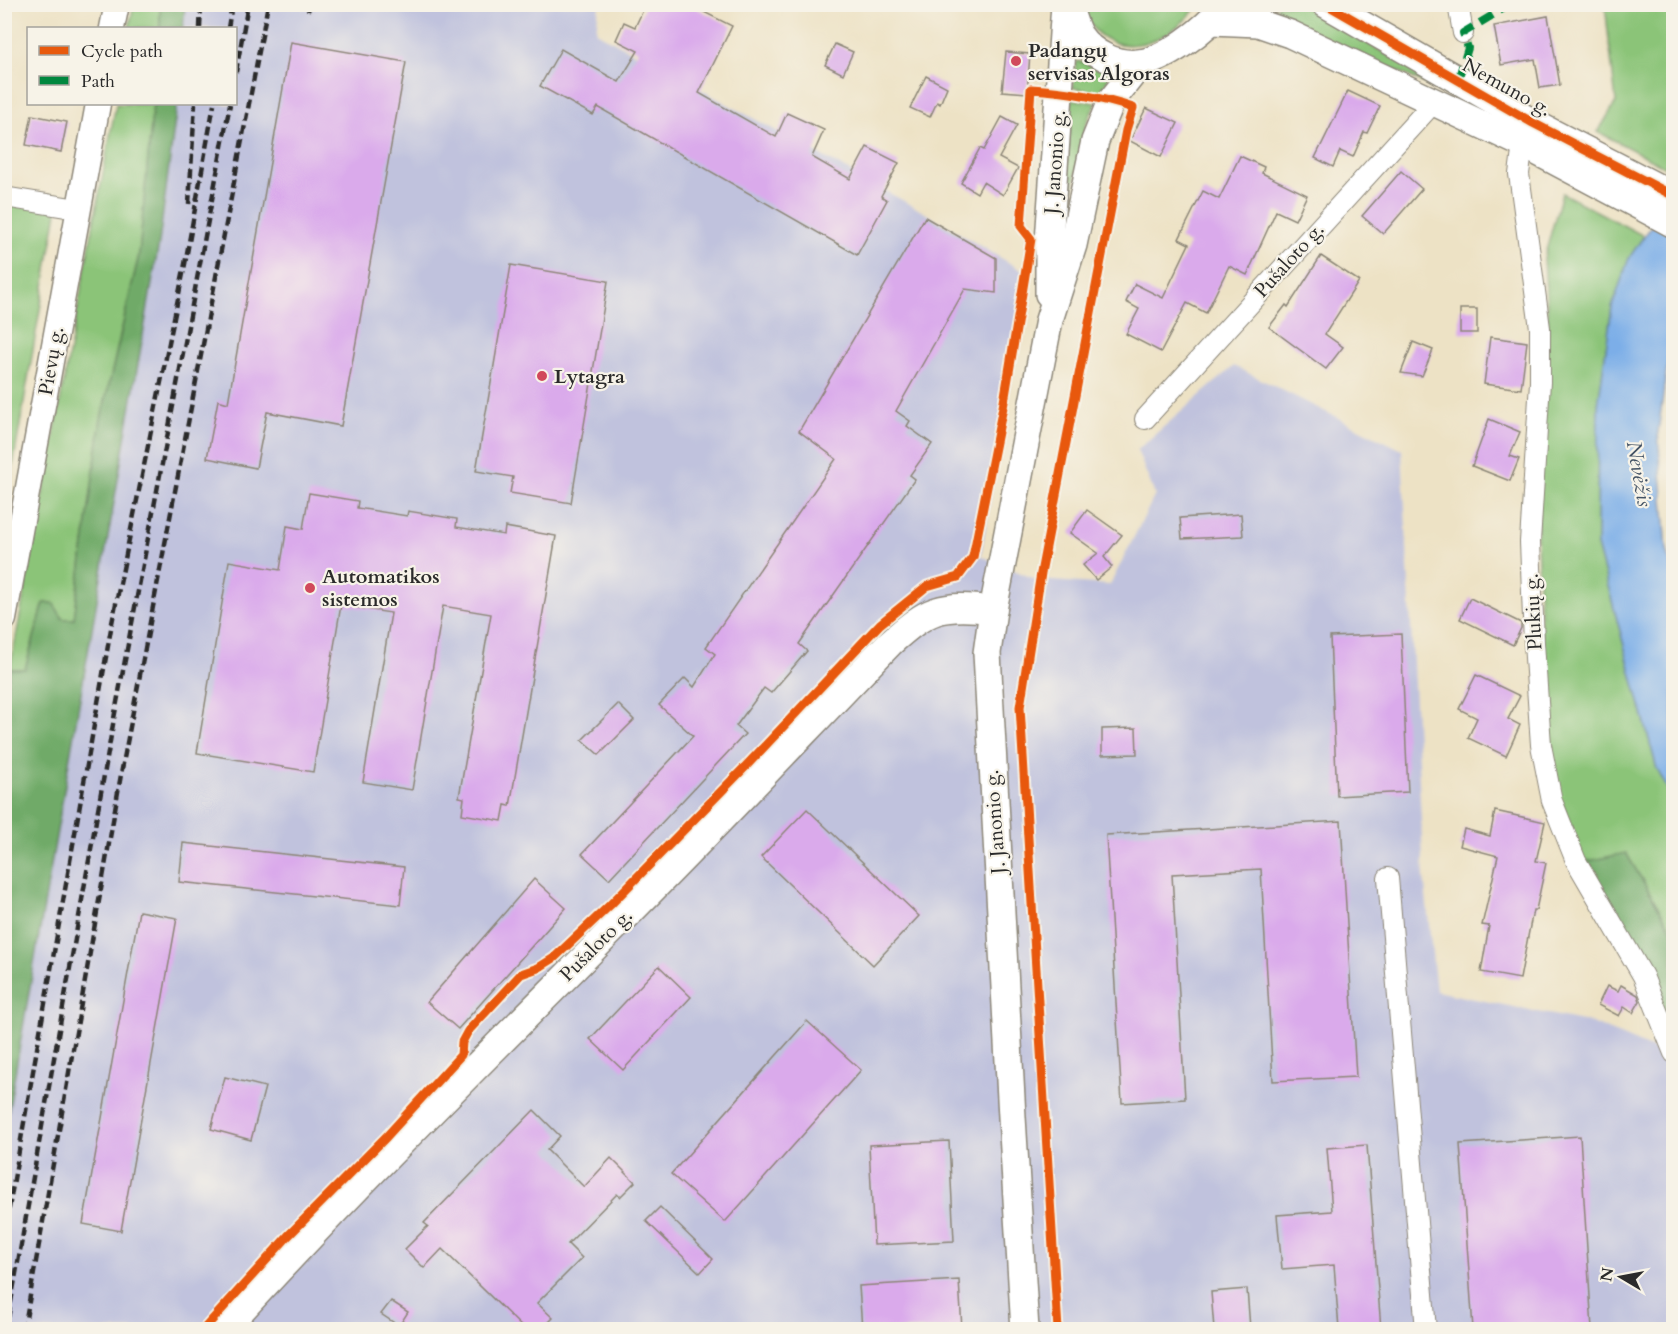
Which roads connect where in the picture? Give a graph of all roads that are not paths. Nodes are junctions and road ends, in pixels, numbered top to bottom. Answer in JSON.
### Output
{"nodes":[{"id":1,"x":117,"y":4,"type":"edge"},
{"id":2,"x":1066,"y":4,"type":"edge"},
{"id":3,"x":1326,"y":4,"type":"edge"},
{"id":4,"x":1458,"y":4,"type":"edge"},
{"id":5,"x":1218,"y":13,"type":"edge"},
{"id":6,"x":112,"y":27,"type":"edge"},
{"id":7,"x":1463,"y":33,"type":"dead end"},
{"id":8,"x":1140,"y":63,"type":"junction"},
{"id":9,"x":1434,"y":102,"type":"junction"},
{"id":10,"x":98,"y":105,"type":"edge"},
{"id":11,"x":1528,"y":134,"type":"junction"},
{"id":12,"x":1674,"y":196,"type":"edge"},
{"id":13,"x":4,"y":197,"type":"edge"},
{"id":14,"x":78,"y":209,"type":"junction"},
{"id":15,"x":1674,"y":224,"type":"edge"},
{"id":16,"x":1049,"y":321,"type":"junction"},
{"id":17,"x":1145,"y":419,"type":"dead end"},
{"id":18,"x":993,"y":610,"type":"junction"},
{"id":19,"x":4,"y":618,"type":"edge"},
{"id":20,"x":1388,"y":878,"type":"dead end"},
{"id":21,"x":1674,"y":1053,"type":"edge"},
{"id":22,"x":223,"y":1329,"type":"edge"},
{"id":23,"x":1025,"y":1329,"type":"edge"},
{"id":24,"x":1426,"y":1329,"type":"edge"}],
"edges":[{"from":1,"to":6,"type":"street"},
{"from":2,"to":8,"type":"main road"},
{"from":2,"to":16,"type":"main road","name":"J. Janonio g."},
{"from":3,"to":11,"type":"main road","name":"Nemuno g."},
{"from":4,"to":7,"type":"street"},
{"from":5,"to":8,"type":"main road"},
{"from":5,"to":9,"type":"main road","name":"Nemuno g."},
{"from":8,"to":16,"type":"main road","name":"J. Janonio g."},
{"from":9,"to":11,"type":"main road","name":"Nemuno g."},
{"from":9,"to":17,"type":"street","name":"Pušaloto g."},
{"from":10,"to":14,"type":"street","name":"Pievų g."},
{"from":11,"to":12,"type":"main road","name":"Nemuno g."},
{"from":11,"to":15,"type":"main road","name":"Nemuno g."},
{"from":11,"to":21,"type":"street","name":"Plukių g."},
{"from":13,"to":14,"type":"street"},
{"from":14,"to":19,"type":"street","name":"Pievų g."},
{"from":16,"to":18,"type":"main road","name":"J. Janonio g."},
{"from":18,"to":22,"type":"main road","name":"Pušaloto g."},
{"from":18,"to":23,"type":"main road","name":"J. Janonio g."},
{"from":20,"to":24,"type":"street"}]}
